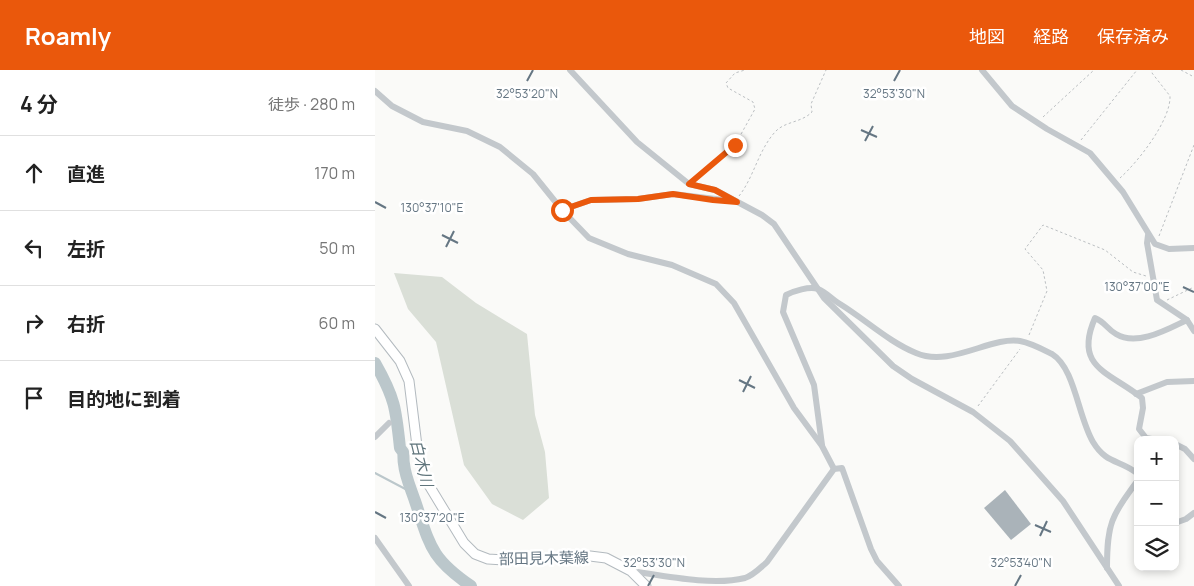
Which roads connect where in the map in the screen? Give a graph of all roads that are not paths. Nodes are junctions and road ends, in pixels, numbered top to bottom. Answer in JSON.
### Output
{"nodes":[{"id":1,"x":570,"y":70,"type":"edge"},
{"id":2,"x":982,"y":70,"type":"edge"},
{"id":3,"x":375,"y":91,"type":"edge"},
{"id":4,"x":737,"y":200,"type":"junction"},
{"id":5,"x":562,"y":210,"type":"junction"},
{"id":6,"x":1148,"y":235,"type":"junction"},
{"id":7,"x":1194,"y":248,"type":"edge"},
{"id":8,"x":817,"y":289,"type":"junction"},
{"id":9,"x":1187,"y":320,"type":"junction"},
{"id":10,"x":375,"y":330,"type":"edge"},
{"id":11,"x":1194,"y":331,"type":"edge"},
{"id":12,"x":1194,"y":381,"type":"edge"},
{"id":13,"x":1136,"y":394,"type":"junction"},
{"id":14,"x":389,"y":423,"type":"dead end"},
{"id":15,"x":1144,"y":436,"type":"edge"},
{"id":16,"x":375,"y":437,"type":"edge"},
{"id":17,"x":823,"y":446,"type":"junction"},
{"id":18,"x":1179,"y":446,"type":"edge"},
{"id":19,"x":1194,"y":459,"type":"edge"},
{"id":20,"x":834,"y":469,"type":"junction"},
{"id":21,"x":1134,"y":472,"type":"edge"},
{"id":22,"x":1137,"y":481,"type":"edge"},
{"id":23,"x":1194,"y":513,"type":"edge"},
{"id":24,"x":1179,"y":521,"type":"edge"},
{"id":25,"x":375,"y":538,"type":"edge"},
{"id":26,"x":1107,"y":570,"type":"junction"},
{"id":27,"x":631,"y":571,"type":"junction"},
{"id":28,"x":409,"y":586,"type":"edge"},
{"id":29,"x":645,"y":586,"type":"edge"},
{"id":30,"x":899,"y":586,"type":"edge"},
{"id":31,"x":1119,"y":586,"type":"edge"}],
"edges":[{"from":1,"to":4,"type":"street"},
{"from":2,"to":6,"type":"street"},
{"from":3,"to":5,"type":"street"},
{"from":4,"to":5,"type":"street"},
{"from":4,"to":8,"type":"street"},
{"from":5,"to":17,"type":"street"},
{"from":6,"to":7,"type":"street"},
{"from":6,"to":9,"type":"street"},
{"from":8,"to":17,"type":"street"},
{"from":8,"to":21,"type":"street"},
{"from":8,"to":26,"type":"street"},
{"from":9,"to":11,"type":"street"},
{"from":9,"to":13,"type":"street"},
{"from":10,"to":27,"type":"main road","name":"部田見木葉線"},
{"from":12,"to":13,"type":"street"},
{"from":13,"to":15,"type":"street"},
{"from":14,"to":16,"type":"street"},
{"from":17,"to":20,"type":"street"},
{"from":18,"to":19,"type":"street"},
{"from":20,"to":27,"type":"street"},
{"from":20,"to":30,"type":"street"},
{"from":22,"to":26,"type":"street"},
{"from":23,"to":24,"type":"street"},
{"from":25,"to":28,"type":"street"},
{"from":26,"to":31,"type":"street"},
{"from":27,"to":29,"type":"main road","name":"部田見木葉線"}]}
